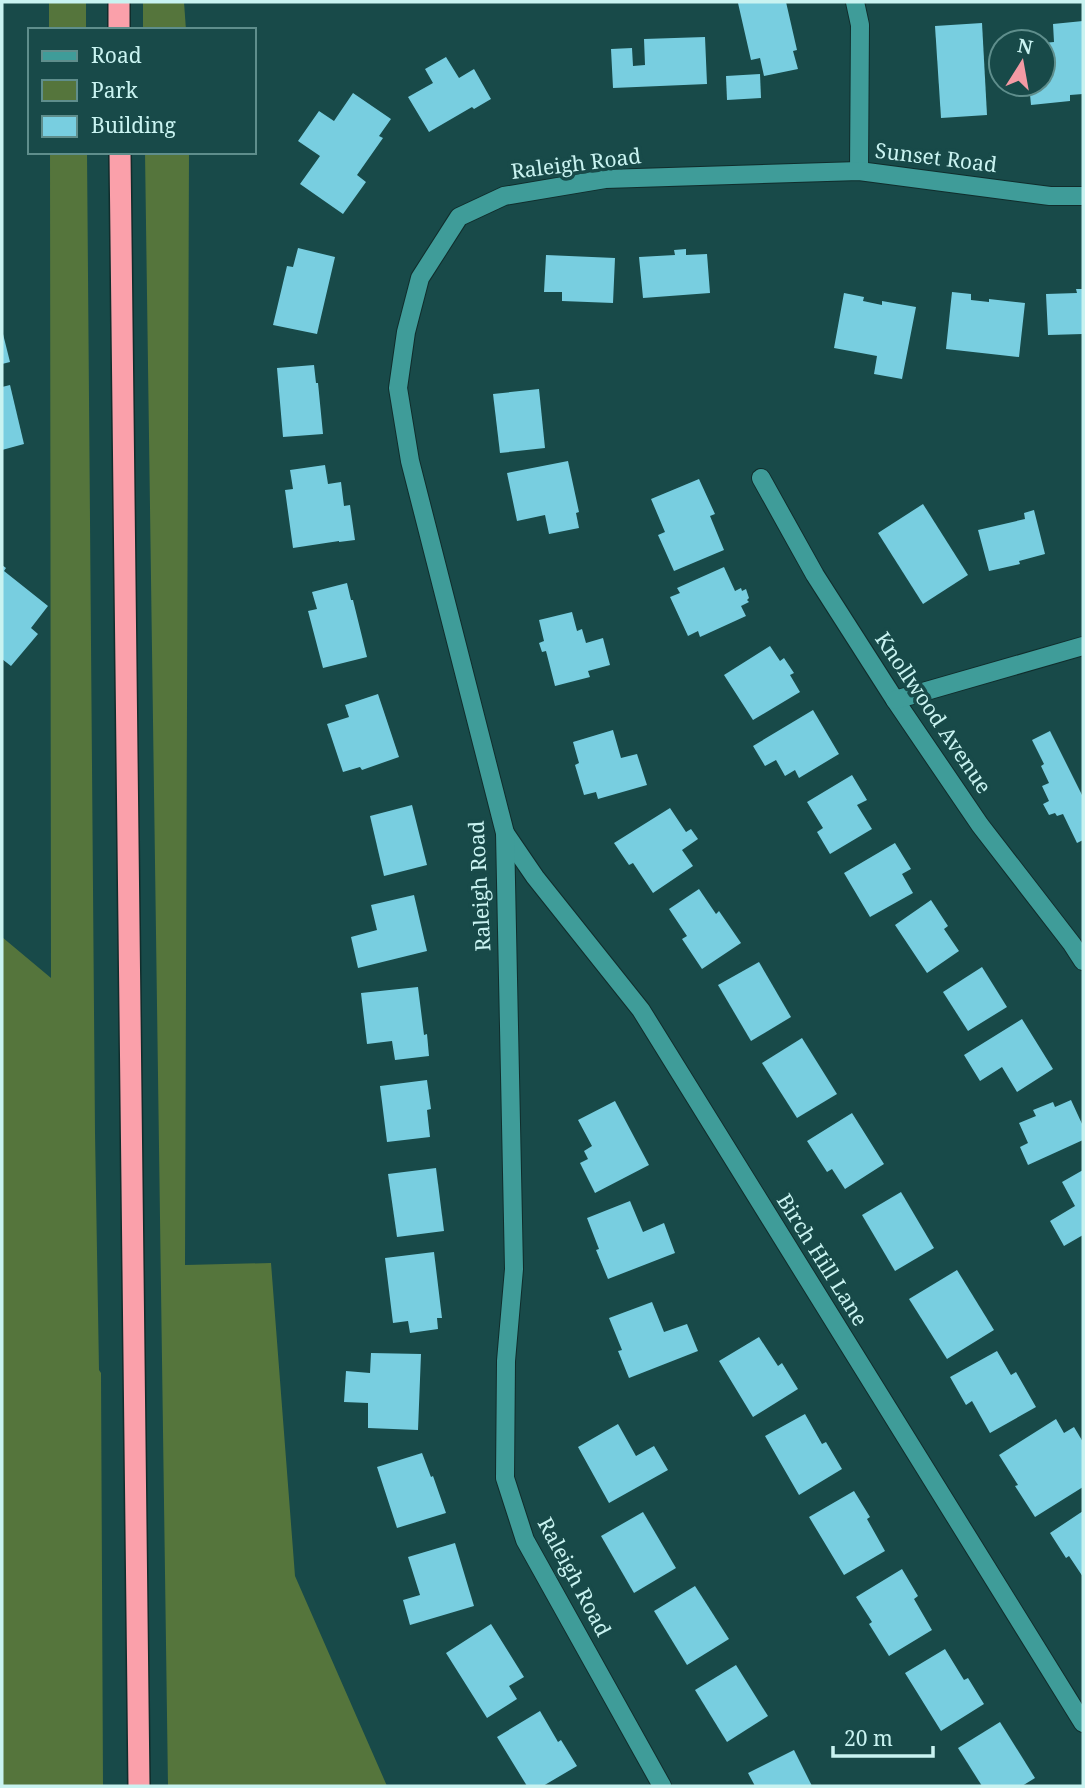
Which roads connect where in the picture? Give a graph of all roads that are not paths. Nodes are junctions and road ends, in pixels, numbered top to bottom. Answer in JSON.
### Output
{"nodes":[{"id":1,"x":119,"y":2,"type":"edge"},
{"id":2,"x":855,"y":2,"type":"edge"},
{"id":3,"x":119,"y":28,"type":"edge"},
{"id":4,"x":120,"y":154,"type":"edge"},
{"id":5,"x":859,"y":172,"type":"junction"},
{"id":6,"x":783,"y":174,"type":"joint"},
{"id":7,"x":1083,"y":197,"type":"edge"},
{"id":8,"x":761,"y":478,"type":"dead end"},
{"id":9,"x":1083,"y":646,"type":"edge"},
{"id":10,"x":895,"y":700,"type":"junction"},
{"id":11,"x":505,"y":833,"type":"junction"},
{"id":12,"x":1083,"y":961,"type":"edge"},
{"id":13,"x":1083,"y":1723,"type":"edge"},
{"id":14,"x":139,"y":1786,"type":"edge"},
{"id":15,"x":662,"y":1786,"type":"edge"}],
"edges":[{"from":1,"to":3,"type":"highway"},
{"from":2,"to":5,"type":"street"},
{"from":4,"to":14,"type":"highway"},
{"from":5,"to":6,"type":"street","name":"Sunset Road"},
{"from":5,"to":7,"type":"street","name":"Sunset Road"},
{"from":6,"to":11,"type":"street","name":"Raleigh Road"},
{"from":8,"to":10,"type":"street","name":"Knollwood Avenue"},
{"from":9,"to":10,"type":"street"},
{"from":10,"to":12,"type":"street","name":"Knollwood Avenue"},
{"from":11,"to":13,"type":"street","name":"Birch Hill Lane"},
{"from":11,"to":15,"type":"street","name":"Raleigh Road"}]}
